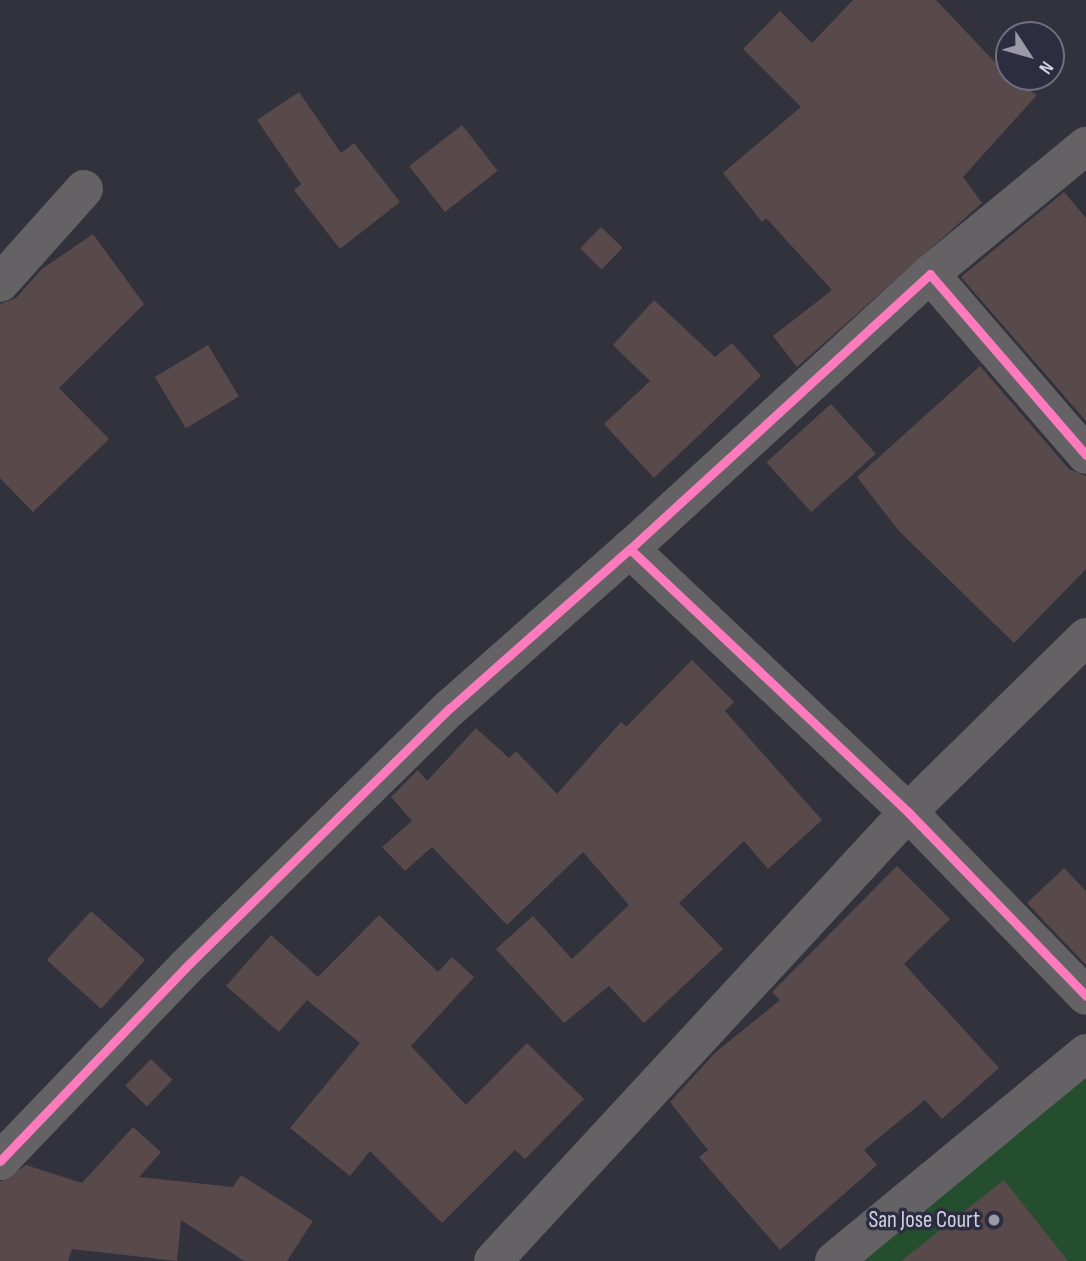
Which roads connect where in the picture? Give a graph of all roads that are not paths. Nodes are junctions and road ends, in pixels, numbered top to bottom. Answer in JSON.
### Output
{"nodes":[{"id":1,"x":1086,"y":146,"type":"edge"},
{"id":2,"x":84,"y":189,"type":"dead end"},
{"id":3,"x":930,"y":274,"type":"junction"},
{"id":4,"x":0,"y":283,"type":"edge"},
{"id":5,"x":1086,"y":455,"type":"edge"},
{"id":6,"x":630,"y":548,"type":"junction"},
{"id":7,"x":1086,"y":637,"type":"edge"},
{"id":8,"x":908,"y":812,"type":"junction"},
{"id":9,"x":1086,"y":996,"type":"edge"},
{"id":10,"x":1086,"y":1053,"type":"edge"},
{"id":11,"x":0,"y":1161,"type":"edge"},
{"id":12,"x":493,"y":1261,"type":"edge"},
{"id":13,"x":834,"y":1261,"type":"edge"}],
"edges":[{"from":1,"to":3,"type":"street"},
{"from":2,"to":4,"type":"street"},
{"from":3,"to":5,"type":"street"},
{"from":3,"to":6,"type":"street"},
{"from":6,"to":8,"type":"street"},
{"from":6,"to":11,"type":"street"},
{"from":7,"to":8,"type":"street"},
{"from":8,"to":9,"type":"street"},
{"from":8,"to":12,"type":"street"},
{"from":10,"to":13,"type":"street"}]}
